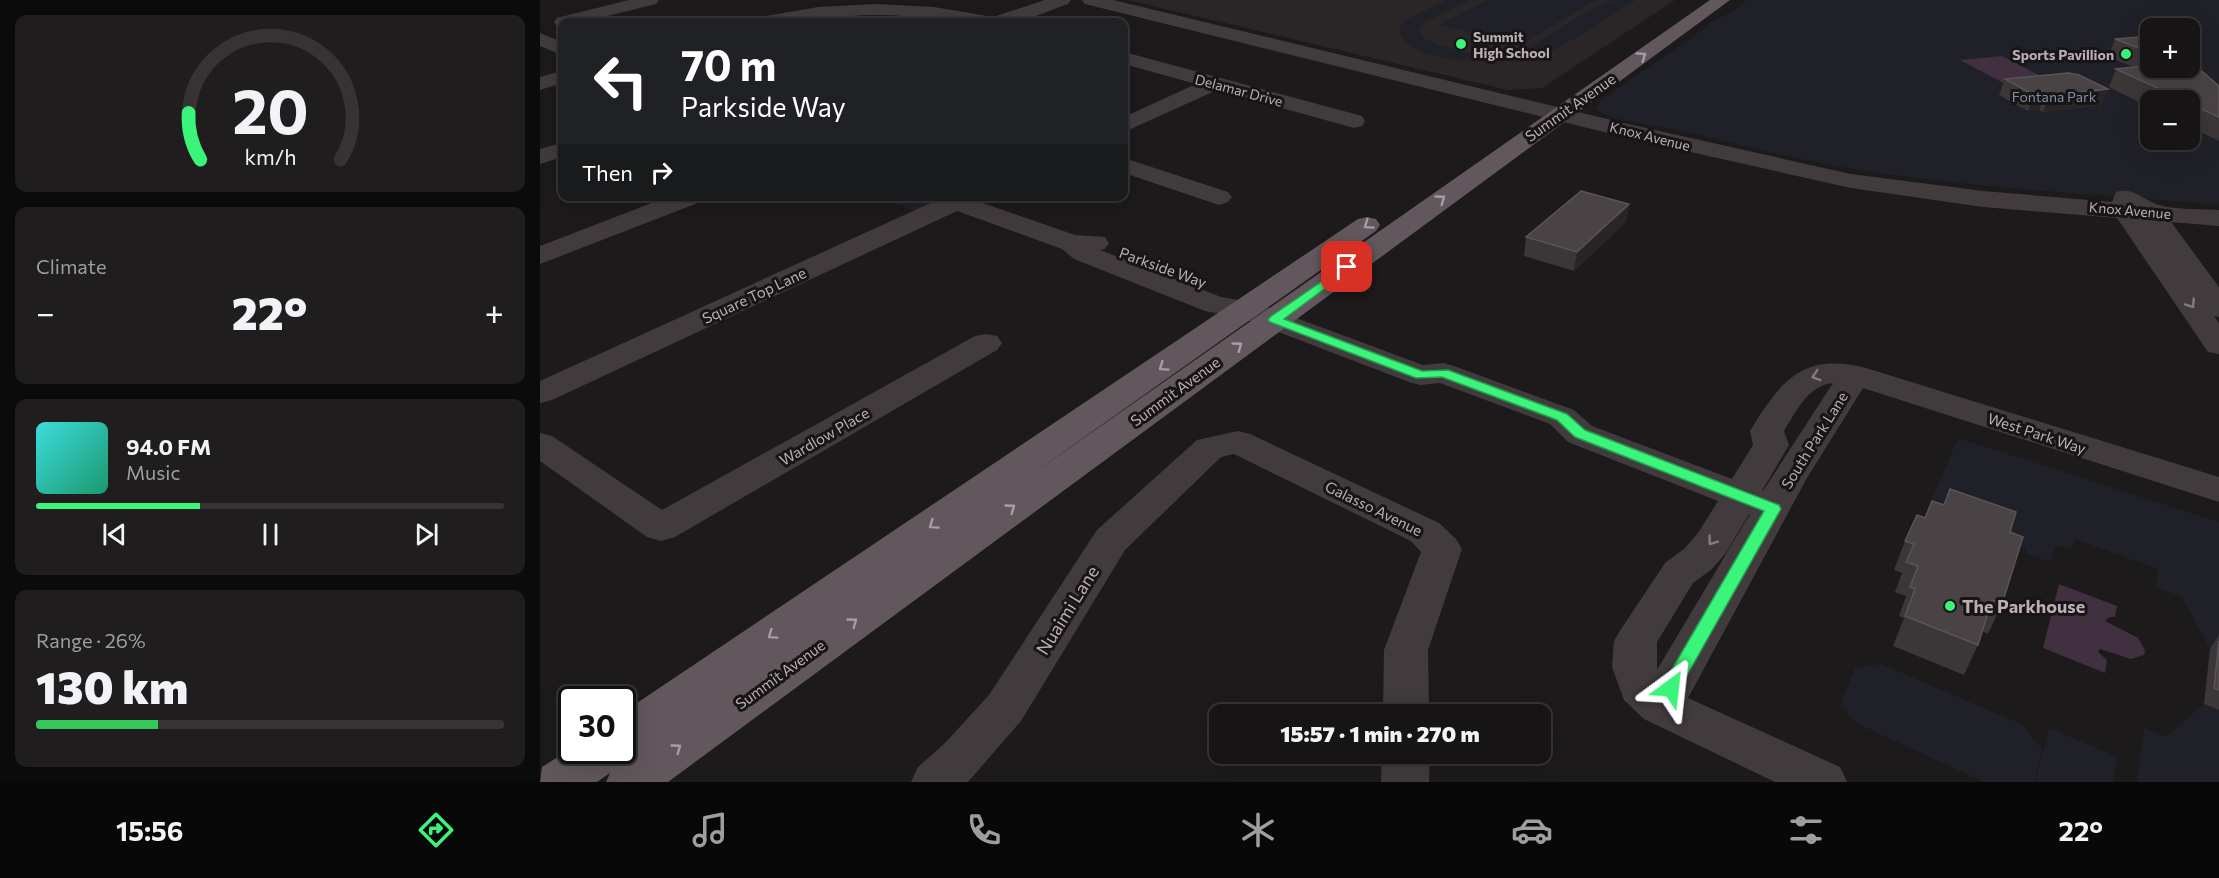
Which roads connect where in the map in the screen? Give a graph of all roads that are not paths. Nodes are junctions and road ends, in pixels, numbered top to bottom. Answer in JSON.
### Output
{"nodes":[{"id":1,"x":650,"y":0,"type":"edge"},
{"id":2,"x":1062,"y":0,"type":"edge"},
{"id":3,"x":1084,"y":0,"type":"edge"},
{"id":4,"x":1091,"y":0,"type":"edge"},
{"id":5,"x":1696,"y":0,"type":"edge"},
{"id":6,"x":1721,"y":0,"type":"edge"},
{"id":7,"x":582,"y":18,"type":"edge"},
{"id":8,"x":787,"y":18,"type":"edge"},
{"id":9,"x":972,"y":18,"type":"edge"},
{"id":10,"x":1008,"y":18,"type":"edge"},
{"id":11,"x":1030,"y":18,"type":"edge"},
{"id":12,"x":558,"y":24,"type":"edge"},
{"id":13,"x":540,"y":28,"type":"edge"},
{"id":14,"x":540,"y":39,"type":"edge"},
{"id":15,"x":558,"y":47,"type":"edge"},
{"id":16,"x":1128,"y":59,"type":"edge"},
{"id":17,"x":558,"y":78,"type":"edge"},
{"id":18,"x":1215,"y":83,"type":"junction"},
{"id":19,"x":540,"y":84,"type":"edge"},
{"id":20,"x":1549,"y":111,"type":"junction"},
{"id":21,"x":1354,"y":121,"type":"dead end"},
{"id":22,"x":1128,"y":123,"type":"edge"},
{"id":23,"x":1128,"y":166,"type":"edge"},
{"id":24,"x":1219,"y":197,"type":"dead end"},
{"id":25,"x":681,"y":201,"type":"edge"},
{"id":26,"x":958,"y":201,"type":"edge"},
{"id":27,"x":967,"y":201,"type":"edge"},
{"id":28,"x":2124,"y":209,"type":"junction"},
{"id":29,"x":2151,"y":212,"type":"junction"},
{"id":30,"x":2219,"y":218,"type":"edge"},
{"id":31,"x":540,"y":256,"type":"edge"},
{"id":32,"x":2219,"y":308,"type":"edge"},
{"id":33,"x":1260,"y":314,"type":"junction"},
{"id":34,"x":986,"y":343,"type":"dead end"},
{"id":35,"x":2219,"y":345,"type":"edge"},
{"id":36,"x":1855,"y":375,"type":"junction"},
{"id":37,"x":540,"y":393,"type":"edge"},
{"id":38,"x":540,"y":444,"type":"edge"},
{"id":39,"x":1209,"y":448,"type":"joint"},
{"id":40,"x":2219,"y":490,"type":"edge"},
{"id":41,"x":1756,"y":503,"type":"junction"},
{"id":42,"x":1406,"y":704,"type":"edge"},
{"id":43,"x":636,"y":729,"type":"edge"},
{"id":44,"x":585,"y":764,"type":"edge"},
{"id":45,"x":1406,"y":764,"type":"edge"},
{"id":46,"x":559,"y":782,"type":"edge"},
{"id":47,"x":630,"y":782,"type":"edge"},
{"id":48,"x":935,"y":782,"type":"edge"},
{"id":49,"x":1406,"y":782,"type":"edge"},
{"id":50,"x":1823,"y":782,"type":"edge"}],
"edges":[{"from":1,"to":7,"type":"street"},
{"from":2,"to":10,"type":"street"},
{"from":3,"to":11,"type":"street"},
{"from":4,"to":20,"type":"street","name":"Knox Avenue"},
{"from":5,"to":20,"type":"main road","name":"Summit Avenue"},
{"from":20,"to":6,"type":"main road","name":"Summit Avenue","one_way":true},
{"from":8,"to":9,"type":"street"},
{"from":12,"to":13,"type":"street"},
{"from":14,"to":15,"type":"street"},
{"from":16,"to":18,"type":"street","name":"Delamar Drive"},
{"from":17,"to":19,"type":"street"},
{"from":18,"to":21,"type":"street","name":"Delamar Drive"},
{"from":18,"to":22,"type":"street"},
{"from":20,"to":28,"type":"street","name":"Knox Avenue"},
{"from":20,"to":33,"type":"main road","name":"Summit Avenue"},
{"from":23,"to":24,"type":"street"},
{"from":25,"to":31,"type":"street"},
{"from":26,"to":37,"type":"street","name":"Square Top Lane"},
{"from":27,"to":33,"type":"street","name":"Parkside Way"},
{"from":28,"to":29,"type":"street","name":"Knox Avenue"},
{"from":28,"to":35,"type":"street","one_way":true},
{"from":29,"to":30,"type":"street","name":"Knox Avenue"},
{"from":29,"to":32,"type":"street"},
{"from":33,"to":41,"type":"street","name":"Parkside Way"},
{"from":33,"to":43,"type":"main road","name":"Summit Avenue","one_way":true},
{"from":47,"to":33,"type":"main road","name":"Summit Avenue","one_way":true},
{"from":34,"to":38,"type":"street","name":"Wardlow Place"},
{"from":36,"to":40,"type":"street","name":"West Park Way"},
{"from":36,"to":41,"type":"street","name":"South Park Lane"},
{"from":36,"to":41,"type":"street","name":"South Park Lane","one_way":true},
{"from":39,"to":42,"type":"street","name":"Galasso Avenue"},
{"from":39,"to":48,"type":"street","name":"Nuaimi Lane"},
{"from":41,"to":50,"type":"street","name":"South Park Lane"},
{"from":44,"to":46,"type":"main road"},
{"from":45,"to":49,"type":"street"}]}
